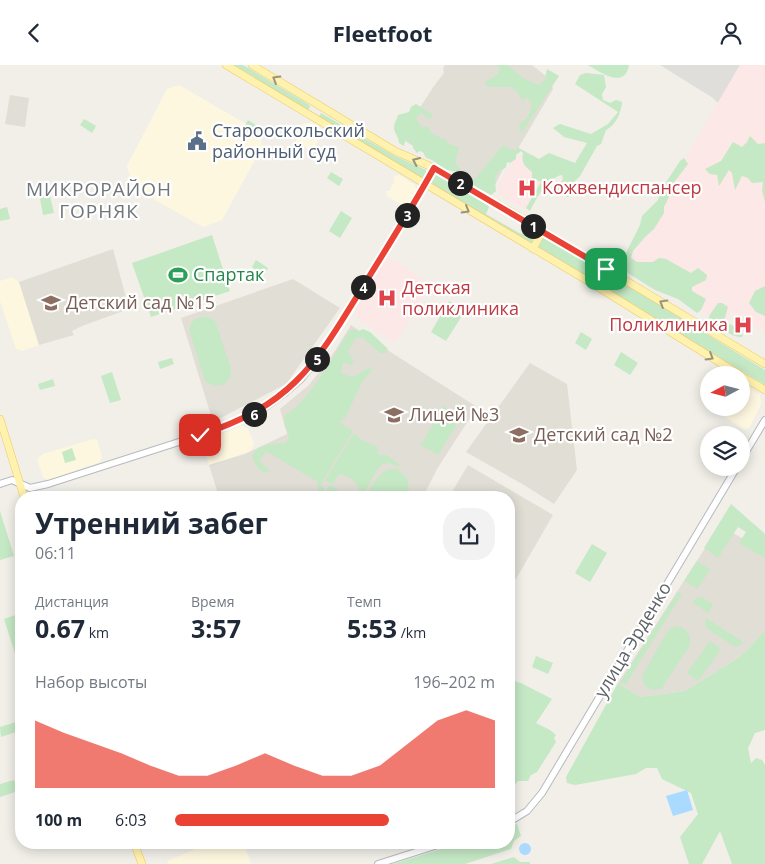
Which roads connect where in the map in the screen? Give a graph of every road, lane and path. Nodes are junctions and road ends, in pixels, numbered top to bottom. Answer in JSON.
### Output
{"nodes":[{"id":1,"x":226,"y":65,"type":"edge"},
{"id":2,"x":252,"y":65,"type":"edge"},
{"id":3,"x":318,"y":104,"type":"junction"},
{"id":4,"x":310,"y":116,"type":"junction"},
{"id":5,"x":434,"y":168,"type":"junction"},
{"id":6,"x":425,"y":184,"type":"junction"},
{"id":7,"x":542,"y":231,"type":"junction"},
{"id":8,"x":533,"y":249,"type":"junction"},
{"id":9,"x":602,"y":267,"type":"junction"},
{"id":10,"x":593,"y":284,"type":"junction"},
{"id":11,"x":765,"y":364,"type":"edge"},
{"id":12,"x":726,"y":366,"type":"edge"},
{"id":13,"x":750,"y":381,"type":"edge"},
{"id":14,"x":765,"y":390,"type":"edge"},
{"id":15,"x":0,"y":419,"type":"edge"},
{"id":16,"x":765,"y":420,"type":"edge"},
{"id":17,"x":750,"y":445,"type":"edge"},
{"id":18,"x":732,"y":476,"type":"edge"},
{"id":19,"x":0,"y":484,"type":"edge"},
{"id":20,"x":20,"y":484,"type":"junction"},
{"id":21,"x":22,"y":491,"type":"edge"},
{"id":22,"x":515,"y":818,"type":"edge"},
{"id":23,"x":136,"y":849,"type":"edge"},
{"id":24,"x":425,"y":849,"type":"edge"},
{"id":25,"x":142,"y":864,"type":"edge"},
{"id":26,"x":378,"y":864,"type":"edge"}],
"edges":[{"from":1,"to":4,"type":"main road"},
{"from":3,"to":2,"type":"main road","one_way":true},
{"from":3,"to":4,"type":"main road"},
{"from":5,"to":3,"type":"main road","one_way":true},
{"from":4,"to":6,"type":"main road"},
{"from":5,"to":6,"type":"main road"},
{"from":5,"to":7,"type":"main road"},
{"from":6,"to":8,"type":"main road","one_way":true},
{"from":6,"to":20,"type":"main road"},
{"from":7,"to":8,"type":"main road"},
{"from":7,"to":9,"type":"main road"},
{"from":8,"to":10,"type":"main road"},
{"from":9,"to":10,"type":"main road"},
{"from":11,"to":9,"type":"main road","one_way":true},
{"from":10,"to":12,"type":"main road","one_way":true},
{"from":13,"to":14,"type":"main road"},
{"from":15,"to":20,"type":"main road"},
{"from":16,"to":17,"type":"main road"},
{"from":18,"to":22,"type":"main road","name":"улица Эрденко"},
{"from":19,"to":20,"type":"main road"},
{"from":20,"to":21,"type":"main road"},
{"from":23,"to":25,"type":"main road"},
{"from":24,"to":26,"type":"main road"}]}
